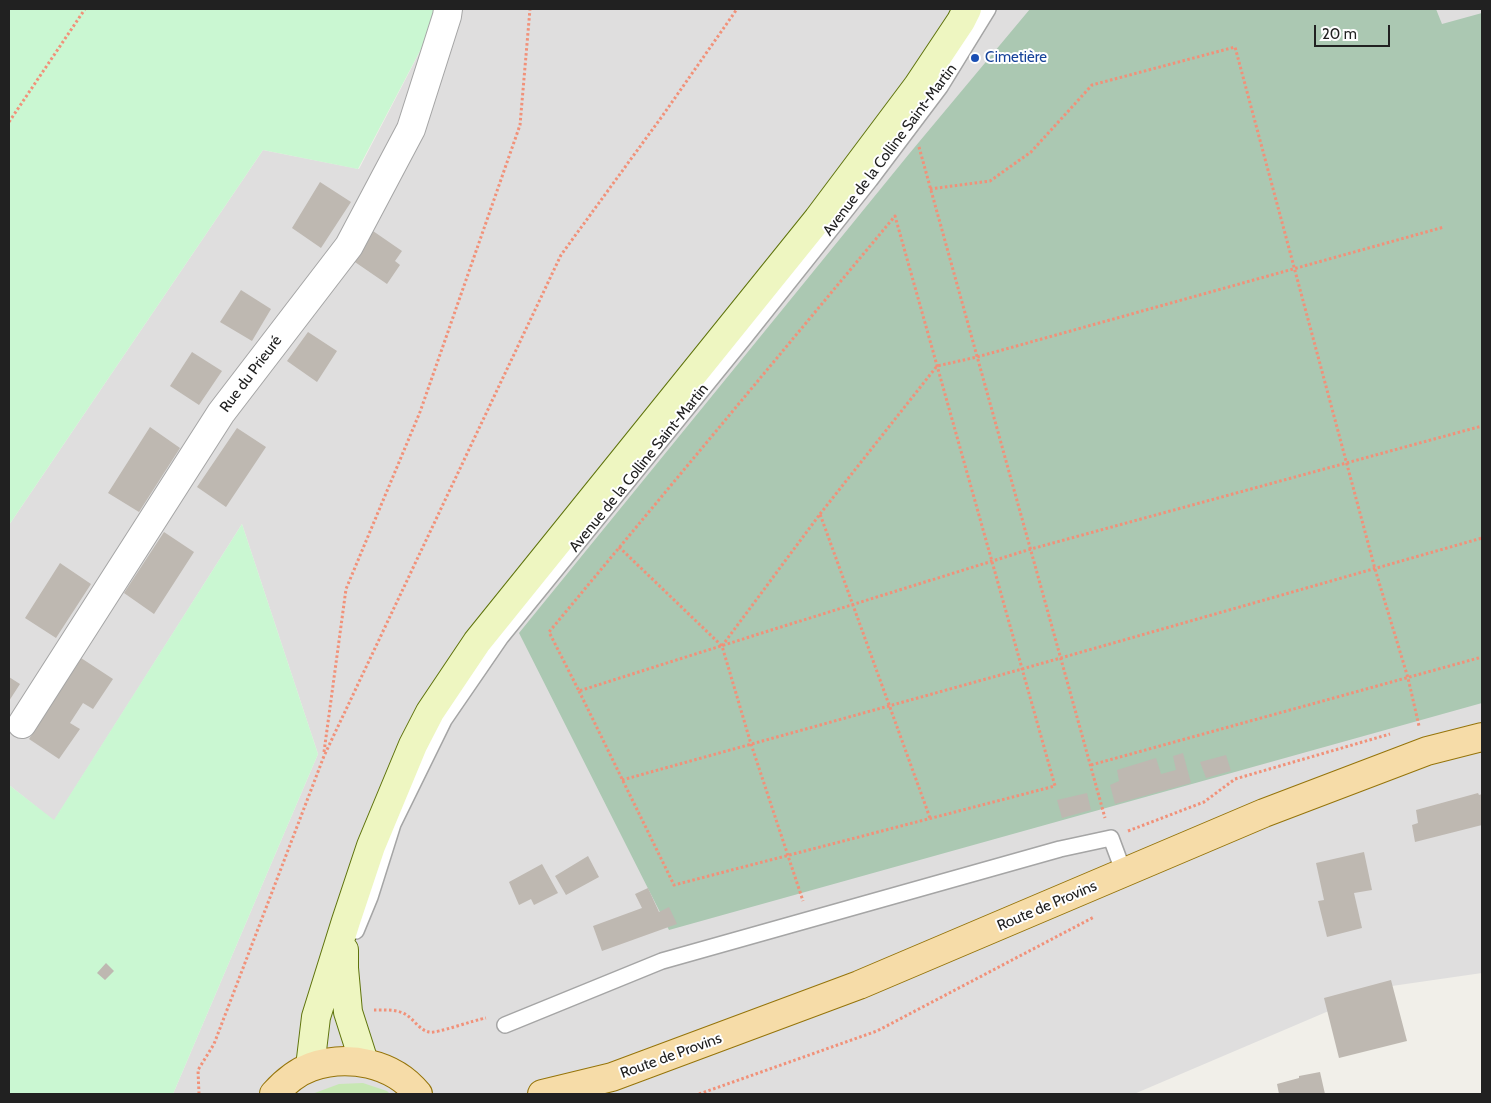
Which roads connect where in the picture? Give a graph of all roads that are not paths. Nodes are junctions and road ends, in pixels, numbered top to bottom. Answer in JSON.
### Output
{"nodes":[{"id":1,"x":448,"y":9,"type":"edge"},
{"id":2,"x":967,"y":9,"type":"edge"},
{"id":3,"x":988,"y":9,"type":"edge"},
{"id":4,"x":22,"y":724,"type":"dead end"},
{"id":5,"x":1482,"y":737,"type":"edge"},
{"id":6,"x":1124,"y":873,"type":"junction"},
{"id":7,"x":346,"y":921,"type":"junction"},
{"id":8,"x":344,"y":957,"type":"junction"},
{"id":9,"x":506,"y":1025,"type":"road end"},
{"id":10,"x":364,"y":1062,"type":"junction"},
{"id":11,"x":310,"y":1067,"type":"junction"},
{"id":12,"x":612,"y":1077,"type":"junction"},
{"id":13,"x":274,"y":1094,"type":"edge"},
{"id":14,"x":418,"y":1094,"type":"edge"},
{"id":15,"x":542,"y":1094,"type":"edge"},
{"id":16,"x":580,"y":1094,"type":"edge"}],
"edges":[{"from":1,"to":4,"type":"street","name":"Rue du Prieuré"},
{"from":2,"to":7,"type":"street","name":"Avenue de la Colline Saint-Martin"},
{"from":3,"to":8,"type":"lane","name":"Avenue de la Colline Saint-Martin"},
{"from":5,"to":6,"type":"main road","name":"Route de Provins"},
{"from":6,"to":9,"type":"lane"},
{"from":6,"to":12,"type":"main road","name":"Route de Provins"},
{"from":7,"to":8,"type":"street","name":"Avenue de la Colline Saint-Martin"},
{"from":7,"to":11,"type":"street","name":"Avenue de la Colline Saint-Martin"},
{"from":8,"to":10,"type":"street","name":"Avenue de la Colline Saint-Martin"},
{"from":10,"to":11,"type":"main road"},
{"from":10,"to":14,"type":"main road"},
{"from":11,"to":13,"type":"main road"},
{"from":12,"to":15,"type":"main road"},
{"from":12,"to":16,"type":"main road"}]}
